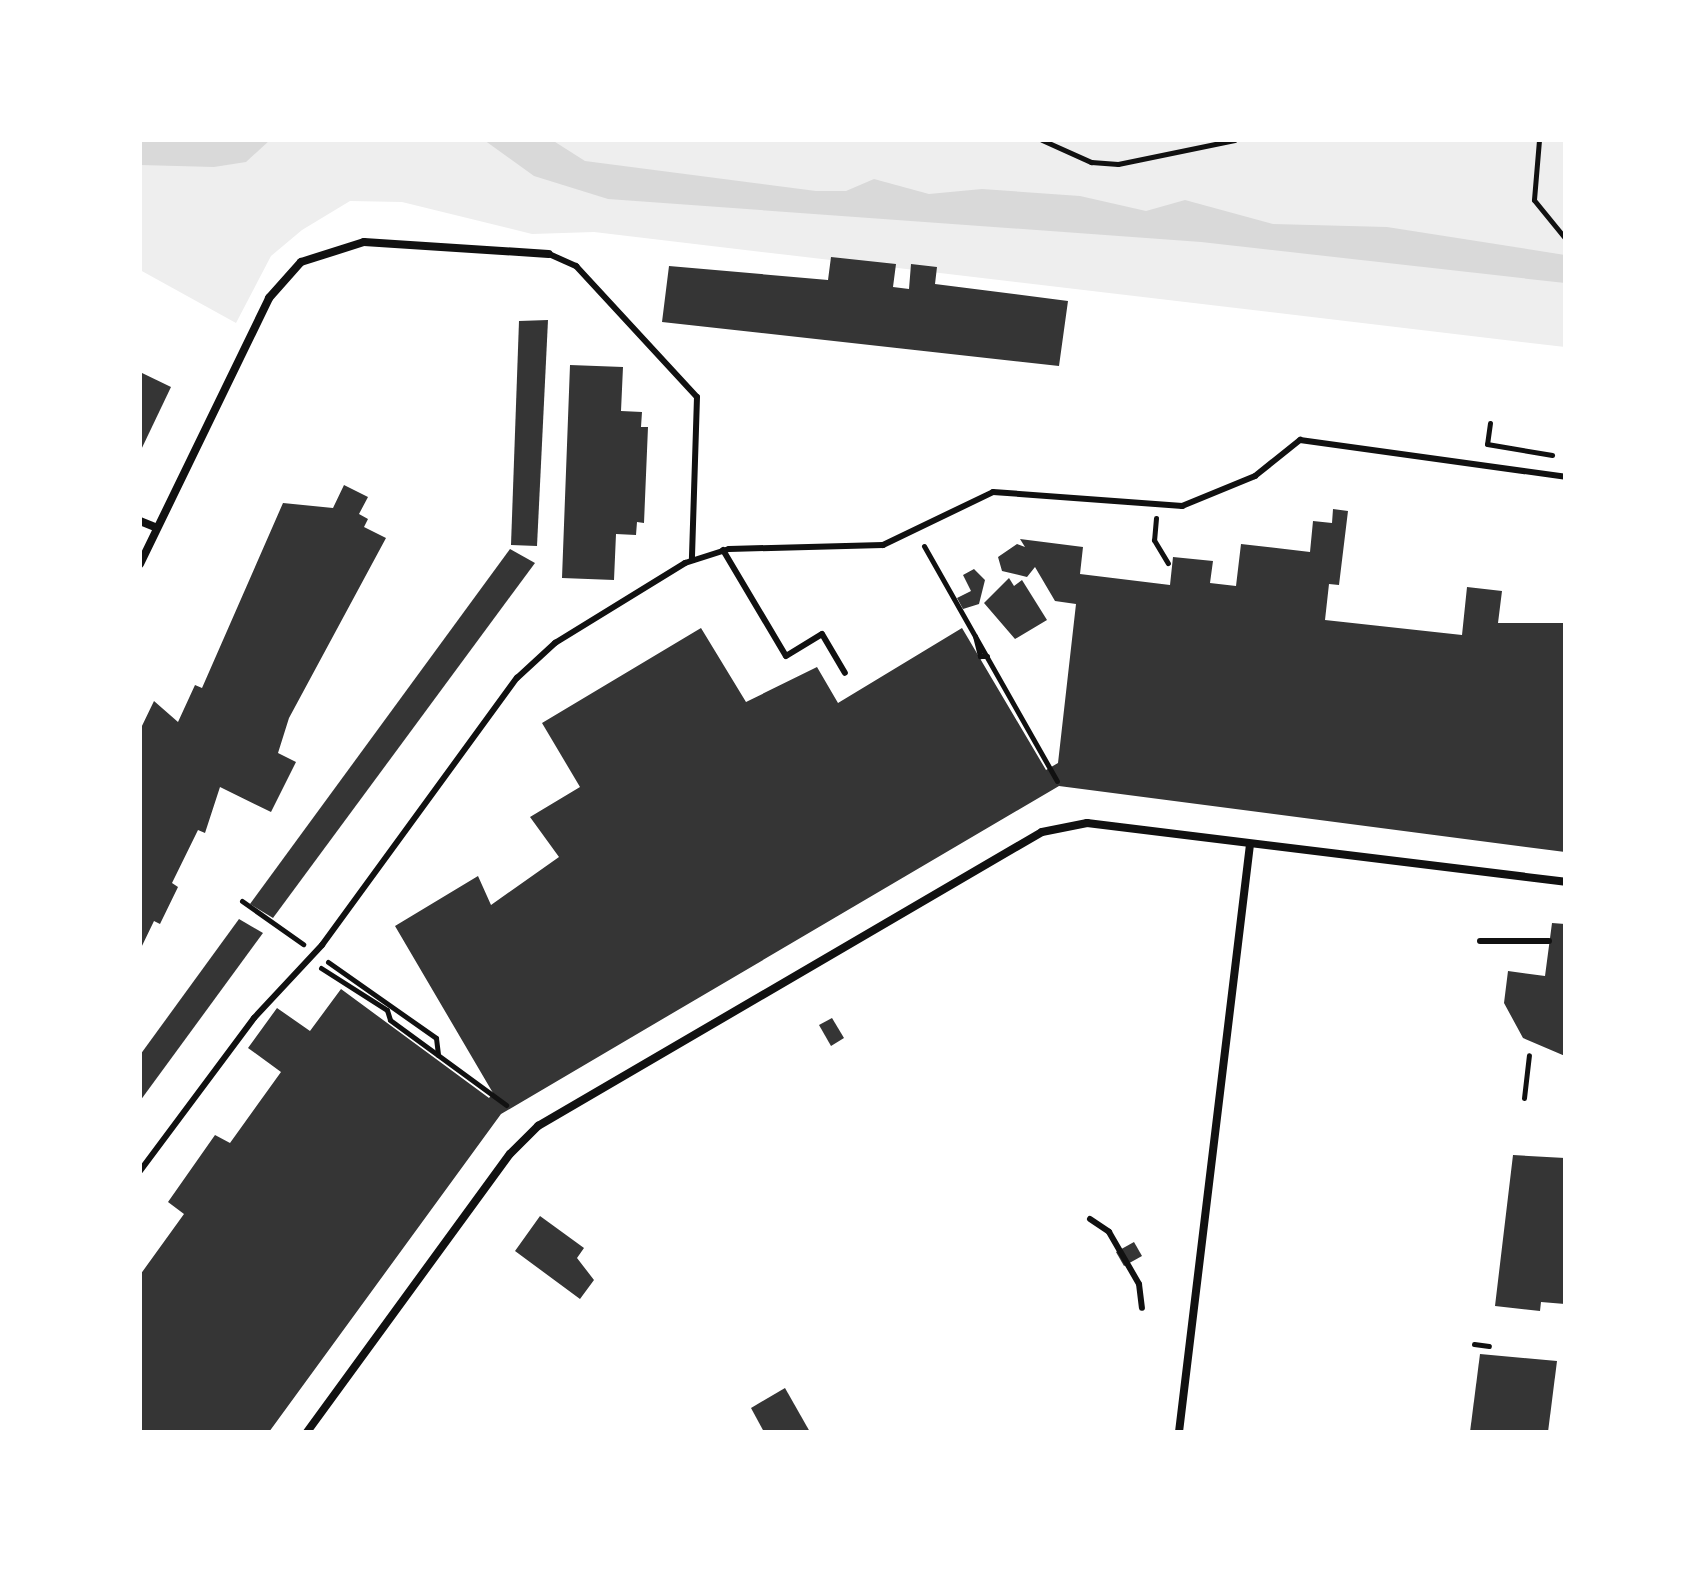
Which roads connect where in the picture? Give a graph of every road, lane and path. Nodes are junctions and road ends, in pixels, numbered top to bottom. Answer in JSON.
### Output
{"nodes":[{"id":1,"x":1042,"y":140,"type":"edge"},
{"id":2,"x":1235,"y":140,"type":"edge"},
{"id":3,"x":1539,"y":140,"type":"edge"},
{"id":4,"x":1565,"y":238,"type":"edge"},
{"id":5,"x":549,"y":254,"type":"joint"},
{"id":6,"x":1490,"y":423,"type":"dead end"},
{"id":7,"x":1554,"y":455,"type":"dead end"},
{"id":8,"x":1565,"y":477,"type":"edge"},
{"id":9,"x":1157,"y":507,"type":"junction"},
{"id":10,"x":140,"y":521,"type":"edge"},
{"id":11,"x":157,"y":528,"type":"junction"},
{"id":12,"x":924,"y":546,"type":"dead end"},
{"id":13,"x":723,"y":550,"type":"junction"},
{"id":14,"x":692,"y":560,"type":"junction"},
{"id":15,"x":1168,"y":563,"type":"dead end"},
{"id":16,"x":140,"y":564,"type":"edge"},
{"id":17,"x":989,"y":658,"type":"junction"},
{"id":18,"x":983,"y":664,"type":"dead end"},
{"id":19,"x":845,"y":673,"type":"dead end"},
{"id":20,"x":1057,"y":781,"type":"dead end"},
{"id":21,"x":1250,"y":844,"type":"junction"},
{"id":22,"x":1565,"y":882,"type":"edge"},
{"id":23,"x":242,"y":901,"type":"dead end"},
{"id":24,"x":1480,"y":941,"type":"dead end"},
{"id":25,"x":1549,"y":941,"type":"dead end"},
{"id":26,"x":309,"y":949,"type":"dead end"},
{"id":27,"x":322,"y":958,"type":"dead end"},
{"id":28,"x":310,"y":960,"type":"junction"},
{"id":29,"x":438,"y":1055,"type":"junction"},
{"id":30,"x":1529,"y":1055,"type":"dead end"},
{"id":31,"x":1524,"y":1098,"type":"dead end"},
{"id":32,"x":506,"y":1105,"type":"dead end"},
{"id":33,"x":140,"y":1171,"type":"edge"},
{"id":34,"x":1090,"y":1219,"type":"dead end"},
{"id":35,"x":1142,"y":1308,"type":"dead end"},
{"id":36,"x":1474,"y":1344,"type":"dead end"},
{"id":37,"x":1489,"y":1346,"type":"dead end"},
{"id":38,"x":307,"y":1432,"type":"edge"},
{"id":39,"x":1179,"y":1432,"type":"edge"}],
"edges":[{"from":1,"to":2,"type":"path"},
{"from":3,"to":4,"type":"path"},
{"from":5,"to":11,"type":"street"},
{"from":5,"to":14,"type":"lane"},
{"from":6,"to":7,"type":"path"},
{"from":8,"to":9,"type":"lane"},
{"from":9,"to":13,"type":"lane"},
{"from":9,"to":15,"type":"path"},
{"from":10,"to":11,"type":"street"},
{"from":11,"to":16,"type":"street"},
{"from":12,"to":17,"type":"path"},
{"from":13,"to":14,"type":"lane"},
{"from":13,"to":19,"type":"lane"},
{"from":14,"to":28,"type":"lane"},
{"from":17,"to":18,"type":"path"},
{"from":17,"to":20,"type":"path"},
{"from":21,"to":22,"type":"street"},
{"from":21,"to":38,"type":"street"},
{"from":21,"to":39,"type":"street"},
{"from":23,"to":26,"type":"path"},
{"from":24,"to":25,"type":"lane"},
{"from":27,"to":29,"type":"path"},
{"from":28,"to":29,"type":"path"},
{"from":28,"to":33,"type":"lane"},
{"from":29,"to":32,"type":"path"},
{"from":30,"to":31,"type":"path"},
{"from":34,"to":35,"type":"lane"},
{"from":36,"to":37,"type":"path"}]}
